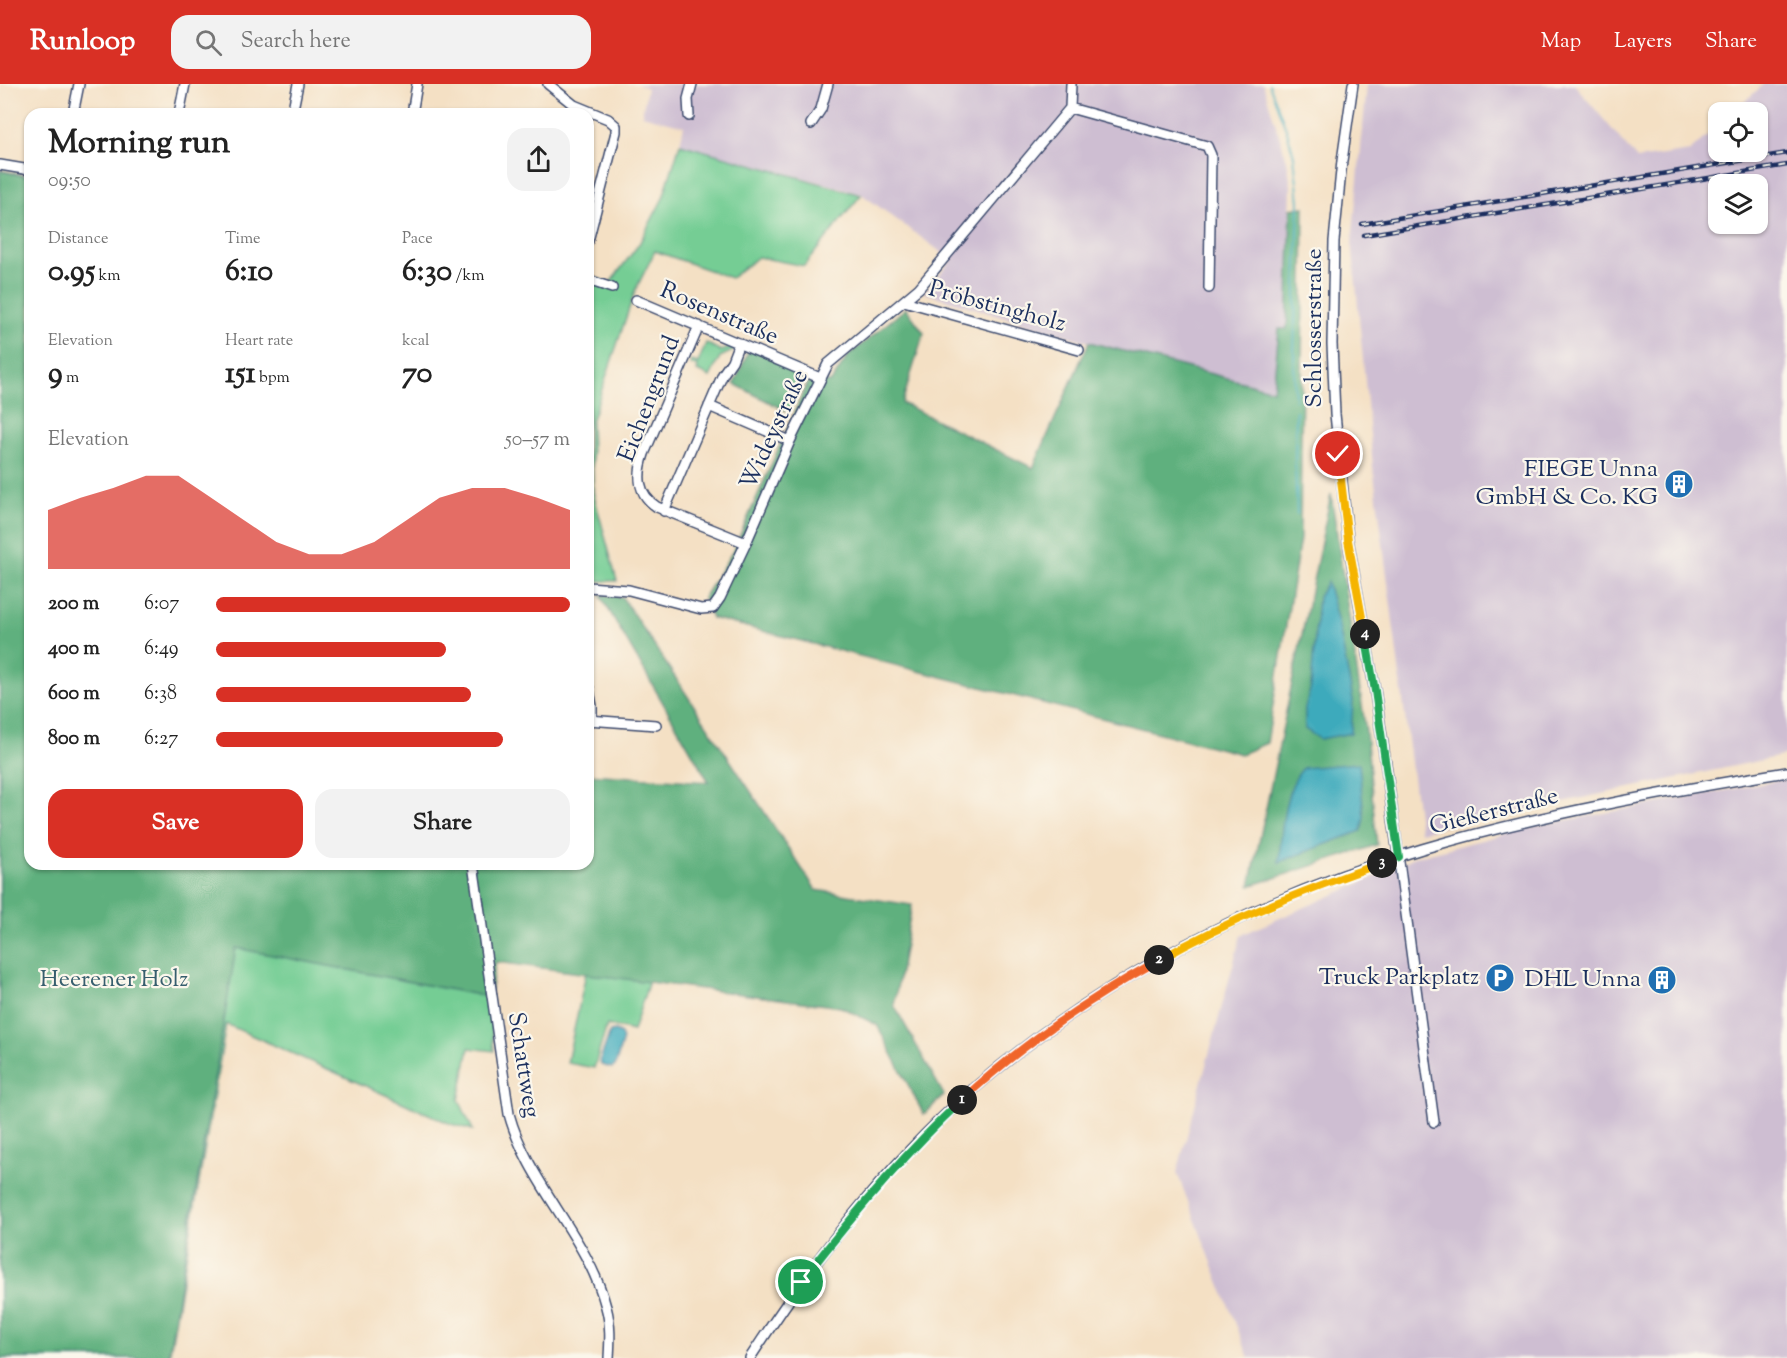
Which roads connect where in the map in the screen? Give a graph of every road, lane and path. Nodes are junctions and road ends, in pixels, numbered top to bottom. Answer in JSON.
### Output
{"nodes":[{"id":1,"x":79,"y":84,"type":"edge"},
{"id":2,"x":185,"y":84,"type":"edge"},
{"id":3,"x":298,"y":84,"type":"edge"},
{"id":4,"x":417,"y":84,"type":"edge"},
{"id":5,"x":548,"y":84,"type":"edge"},
{"id":6,"x":692,"y":84,"type":"edge"},
{"id":7,"x":828,"y":84,"type":"edge"},
{"id":8,"x":1071,"y":84,"type":"edge"},
{"id":9,"x":1353,"y":84,"type":"edge"},
{"id":10,"x":74,"y":108,"type":"edge"},
{"id":11,"x":180,"y":108,"type":"edge"},
{"id":12,"x":293,"y":108,"type":"edge"},
{"id":13,"x":413,"y":108,"type":"edge"},
{"id":14,"x":581,"y":108,"type":"edge"},
{"id":15,"x":1070,"y":108,"type":"junction"},
{"id":16,"x":594,"y":113,"type":"edge"},
{"id":17,"x":689,"y":116,"type":"dead end"},
{"id":18,"x":811,"y":124,"type":"dead end"},
{"id":19,"x":0,"y":165,"type":"edge"},
{"id":20,"x":24,"y":169,"type":"edge"},
{"id":21,"x":594,"y":218,"type":"edge"},
{"id":22,"x":594,"y":282,"type":"edge"},
{"id":23,"x":612,"y":288,"type":"dead end"},
{"id":24,"x":1209,"y":288,"type":"dead end"},
{"id":25,"x":636,"y":300,"type":"dead end"},
{"id":26,"x":904,"y":301,"type":"junction"},
{"id":27,"x":699,"y":326,"type":"junction"},
{"id":28,"x":739,"y":343,"type":"junction"},
{"id":29,"x":1079,"y":350,"type":"dead end"},
{"id":30,"x":820,"y":378,"type":"junction"},
{"id":31,"x":709,"y":406,"type":"junction"},
{"id":32,"x":790,"y":441,"type":"junction"},
{"id":33,"x":664,"y":511,"type":"junction"},
{"id":34,"x":746,"y":543,"type":"junction"},
{"id":35,"x":594,"y":587,"type":"edge"},
{"id":36,"x":594,"y":720,"type":"edge"},
{"id":37,"x":656,"y":725,"type":"dead end"},
{"id":38,"x":1787,"y":772,"type":"edge"},
{"id":39,"x":1399,"y":857,"type":"junction"},
{"id":40,"x":474,"y":870,"type":"edge"},
{"id":41,"x":1434,"y":1122,"type":"dead end"},
{"id":42,"x":609,"y":1358,"type":"edge"},
{"id":43,"x":750,"y":1358,"type":"edge"}],
"edges":[{"from":1,"to":10,"type":"street"},
{"from":2,"to":11,"type":"street"},
{"from":3,"to":12,"type":"street"},
{"from":4,"to":13,"type":"street"},
{"from":5,"to":14,"type":"street"},
{"from":6,"to":17,"type":"street"},
{"from":7,"to":18,"type":"street"},
{"from":8,"to":15,"type":"street"},
{"from":9,"to":39,"type":"street","name":"Schlosserstraße"},
{"from":15,"to":24,"type":"street"},
{"from":15,"to":26,"type":"street","name":"Wideystraße"},
{"from":16,"to":21,"type":"street"},
{"from":19,"to":20,"type":"street"},
{"from":22,"to":23,"type":"street"},
{"from":25,"to":27,"type":"street","name":"Rosenstraße"},
{"from":26,"to":29,"type":"street","name":"Pröbstingholz"},
{"from":26,"to":30,"type":"street","name":"Wideystraße"},
{"from":27,"to":28,"type":"street","name":"Rosenstraße"},
{"from":27,"to":33,"type":"street","name":"Eichengrund"},
{"from":28,"to":30,"type":"street","name":"Rosenstraße"},
{"from":28,"to":31,"type":"street"},
{"from":30,"to":32,"type":"street","name":"Wideystraße"},
{"from":31,"to":32,"type":"street"},
{"from":31,"to":33,"type":"street"},
{"from":32,"to":34,"type":"street","name":"Wideystraße"},
{"from":33,"to":34,"type":"street","name":"Eichengrund"},
{"from":34,"to":35,"type":"street","name":"Wideystraße"},
{"from":36,"to":37,"type":"street"},
{"from":38,"to":39,"type":"street","name":"Gießerstraße"},
{"from":39,"to":41,"type":"street","name":"Schlosserstraße"},
{"from":39,"to":43,"type":"street","name":"Gießerstraße"},
{"from":40,"to":42,"type":"street","name":"Schattweg"}]}
